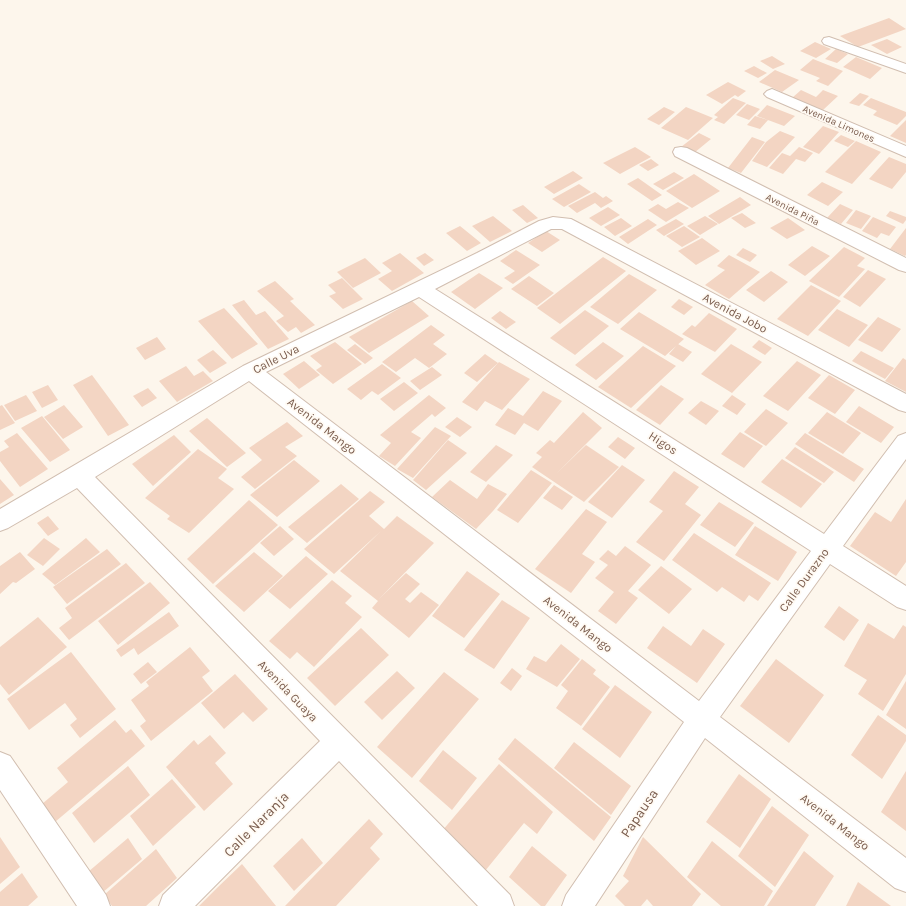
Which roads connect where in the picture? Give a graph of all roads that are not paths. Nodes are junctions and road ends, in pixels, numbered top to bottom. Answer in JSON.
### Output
{"nodes":[{"id":1,"x":829,"y":41,"type":"dead end"},
{"id":2,"x":906,"y":69,"type":"edge"},
{"id":3,"x":772,"y":94,"type":"dead end"},
{"id":4,"x":681,"y":152,"type":"dead end"},
{"id":5,"x":906,"y":152,"type":"edge"},
{"id":6,"x":565,"y":223,"type":"joint"},
{"id":7,"x":906,"y":266,"type":"edge"},
{"id":8,"x":419,"y":288,"type":"junction"},
{"id":9,"x":250,"y":371,"type":"junction"},
{"id":10,"x":906,"y":404,"type":"edge"},
{"id":11,"x":906,"y":442,"type":"edge"},
{"id":12,"x":79,"y":475,"type":"junction"},
{"id":13,"x":0,"y":521,"type":"edge"},
{"id":14,"x":827,"y":548,"type":"junction"},
{"id":15,"x":906,"y":599,"type":"edge"},
{"id":16,"x":702,"y":719,"type":"junction"},
{"id":17,"x":338,"y":742,"type":"junction"},
{"id":18,"x":0,"y":766,"type":"edge"},
{"id":19,"x":906,"y":877,"type":"edge"},
{"id":20,"x":94,"y":906,"type":"edge"},
{"id":21,"x":174,"y":906,"type":"edge"},
{"id":22,"x":498,"y":906,"type":"edge"},
{"id":23,"x":577,"y":906,"type":"edge"}],
"edges":[{"from":1,"to":2,"type":"street"},
{"from":3,"to":5,"type":"street","name":"Avenida Limones"},
{"from":4,"to":7,"type":"street","name":"Avenida Piña"},
{"from":6,"to":8,"type":"street","name":"Calle Uva"},
{"from":6,"to":10,"type":"street","name":"Avenida Jobo"},
{"from":8,"to":9,"type":"street","name":"Calle Uva"},
{"from":8,"to":14,"type":"street","name":"Higos"},
{"from":9,"to":12,"type":"street","name":"Calle Uva"},
{"from":9,"to":16,"type":"street","name":"Avenida Mango"},
{"from":11,"to":14,"type":"street","name":"Calle Durazno"},
{"from":12,"to":13,"type":"street","name":"Calle Uva"},
{"from":12,"to":17,"type":"street","name":"Avenida Guaya"},
{"from":14,"to":15,"type":"street","name":"Higos"},
{"from":14,"to":16,"type":"street","name":"Calle Durazno"},
{"from":16,"to":19,"type":"street","name":"Avenida Mango"},
{"from":16,"to":23,"type":"street","name":"Papausa"},
{"from":17,"to":21,"type":"street","name":"Calle Naranja"},
{"from":17,"to":22,"type":"street","name":"Avenida Guaya"},
{"from":18,"to":20,"type":"street"}]}
